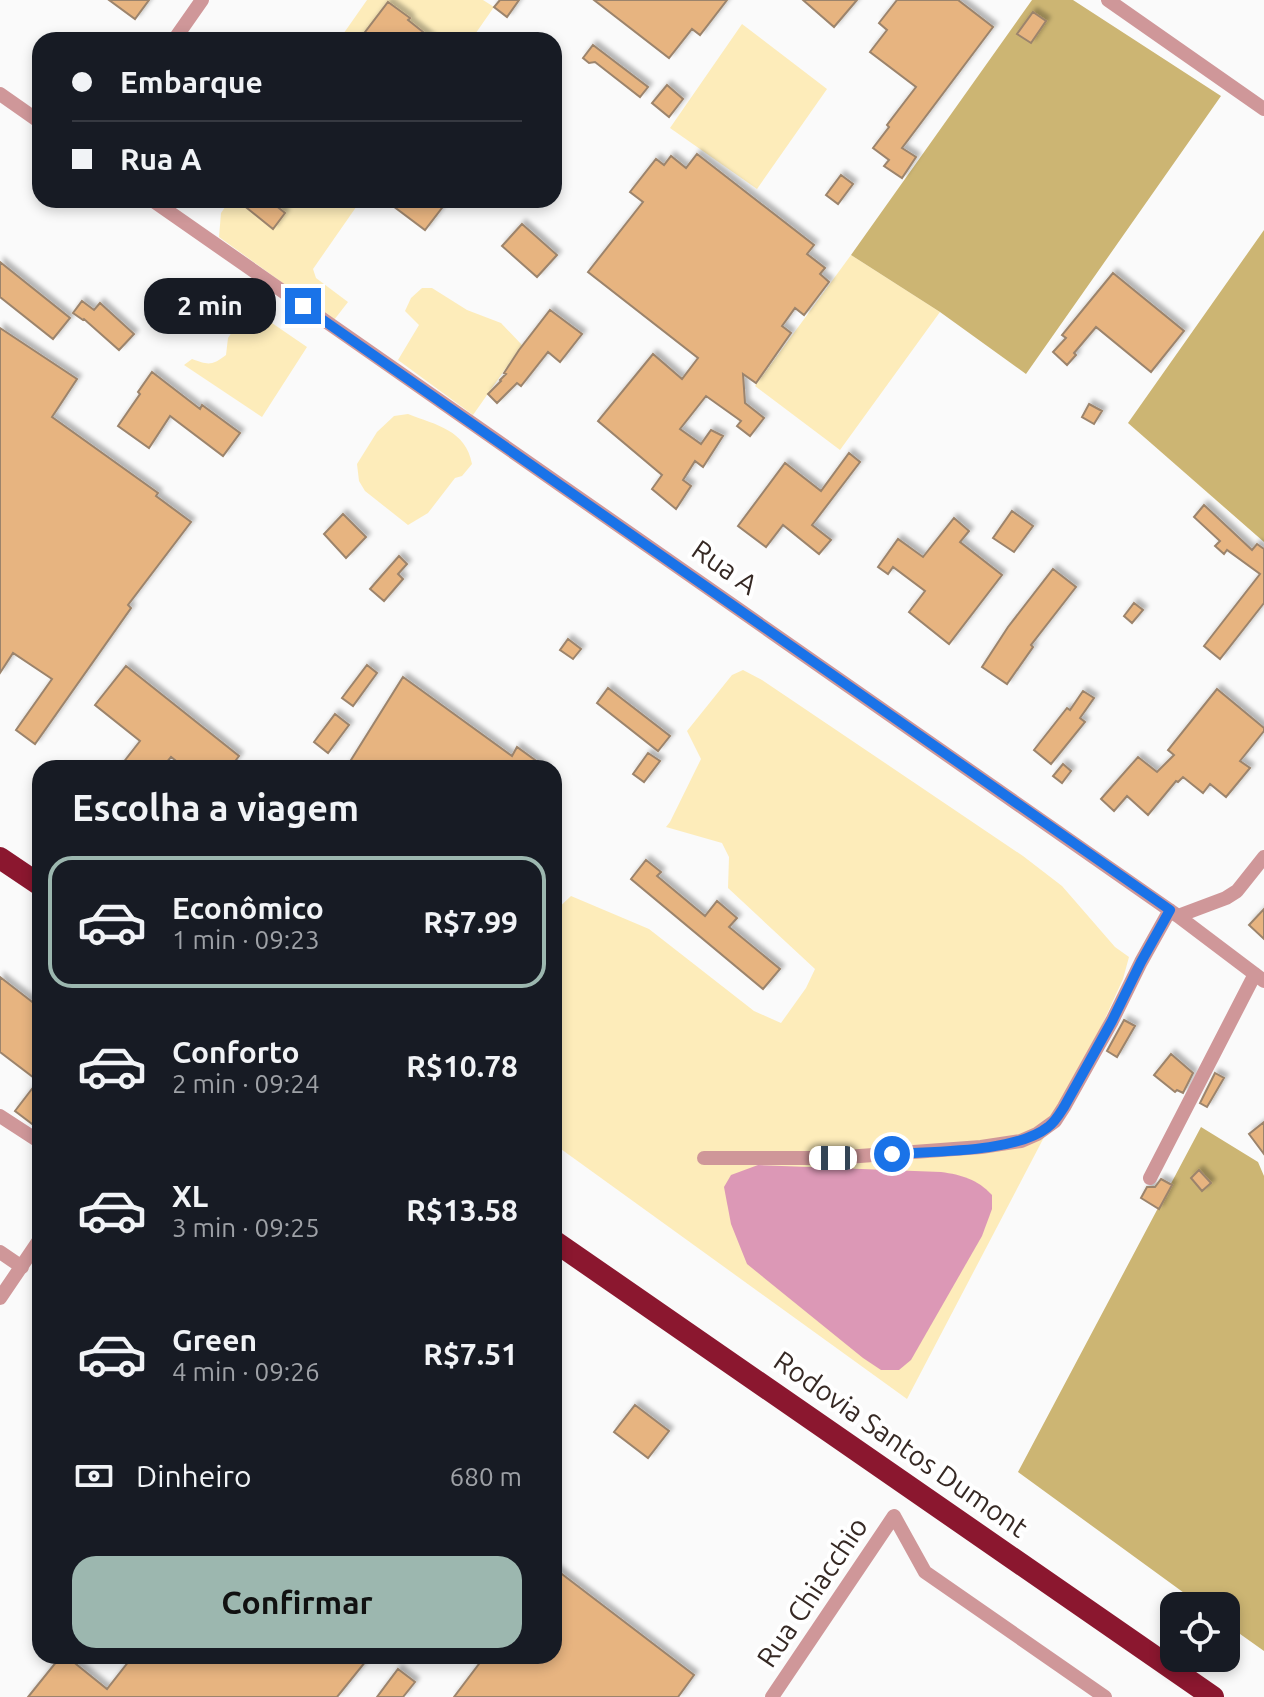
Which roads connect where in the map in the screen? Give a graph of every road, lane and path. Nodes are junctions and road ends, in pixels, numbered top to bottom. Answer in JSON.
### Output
{"nodes":[{"id":1,"x":202,"y":0,"type":"edge"},
{"id":2,"x":1108,"y":0,"type":"edge"},
{"id":3,"x":180,"y":32,"type":"edge"},
{"id":4,"x":0,"y":94,"type":"edge"},
{"id":5,"x":1264,"y":109,"type":"edge"},
{"id":6,"x":32,"y":116,"type":"edge"},
{"id":7,"x":163,"y":208,"type":"edge"},
{"id":8,"x":1264,"y":857,"type":"edge"},
{"id":9,"x":0,"y":858,"type":"edge"},
{"id":10,"x":32,"y":880,"type":"edge"},
{"id":11,"x":1174,"y":913,"type":"junction"},
{"id":12,"x":1260,"y":977,"type":"edge"},
{"id":13,"x":0,"y":1116,"type":"edge"},
{"id":14,"x":32,"y":1137,"type":"edge"},
{"id":15,"x":704,"y":1158,"type":"dead end"},
{"id":16,"x":1150,"y":1178,"type":"dead end"},
{"id":17,"x":562,"y":1247,"type":"edge"},
{"id":18,"x":32,"y":1251,"type":"edge"},
{"id":19,"x":0,"y":1252,"type":"edge"},
{"id":20,"x":22,"y":1267,"type":"junction"},
{"id":21,"x":0,"y":1298,"type":"edge"},
{"id":22,"x":772,"y":1697,"type":"edge"},
{"id":23,"x":1105,"y":1697,"type":"edge"},
{"id":24,"x":1213,"y":1697,"type":"edge"}],
"edges":[{"from":1,"to":3,"type":"street"},
{"from":2,"to":5,"type":"street"},
{"from":4,"to":6,"type":"street"},
{"from":7,"to":11,"type":"street","name":"Rua A"},
{"from":8,"to":11,"type":"street"},
{"from":9,"to":10,"type":"highway"},
{"from":11,"to":12,"type":"street","name":"Rua A"},
{"from":11,"to":15,"type":"street"},
{"from":12,"to":16,"type":"street"},
{"from":13,"to":14,"type":"street"},
{"from":17,"to":24,"type":"highway","name":"Rodovia Santos Dumont"},
{"from":18,"to":20,"type":"street"},
{"from":19,"to":20,"type":"street"},
{"from":20,"to":21,"type":"street"},
{"from":22,"to":23,"type":"street","name":"Rua Chiacchio"}]}
